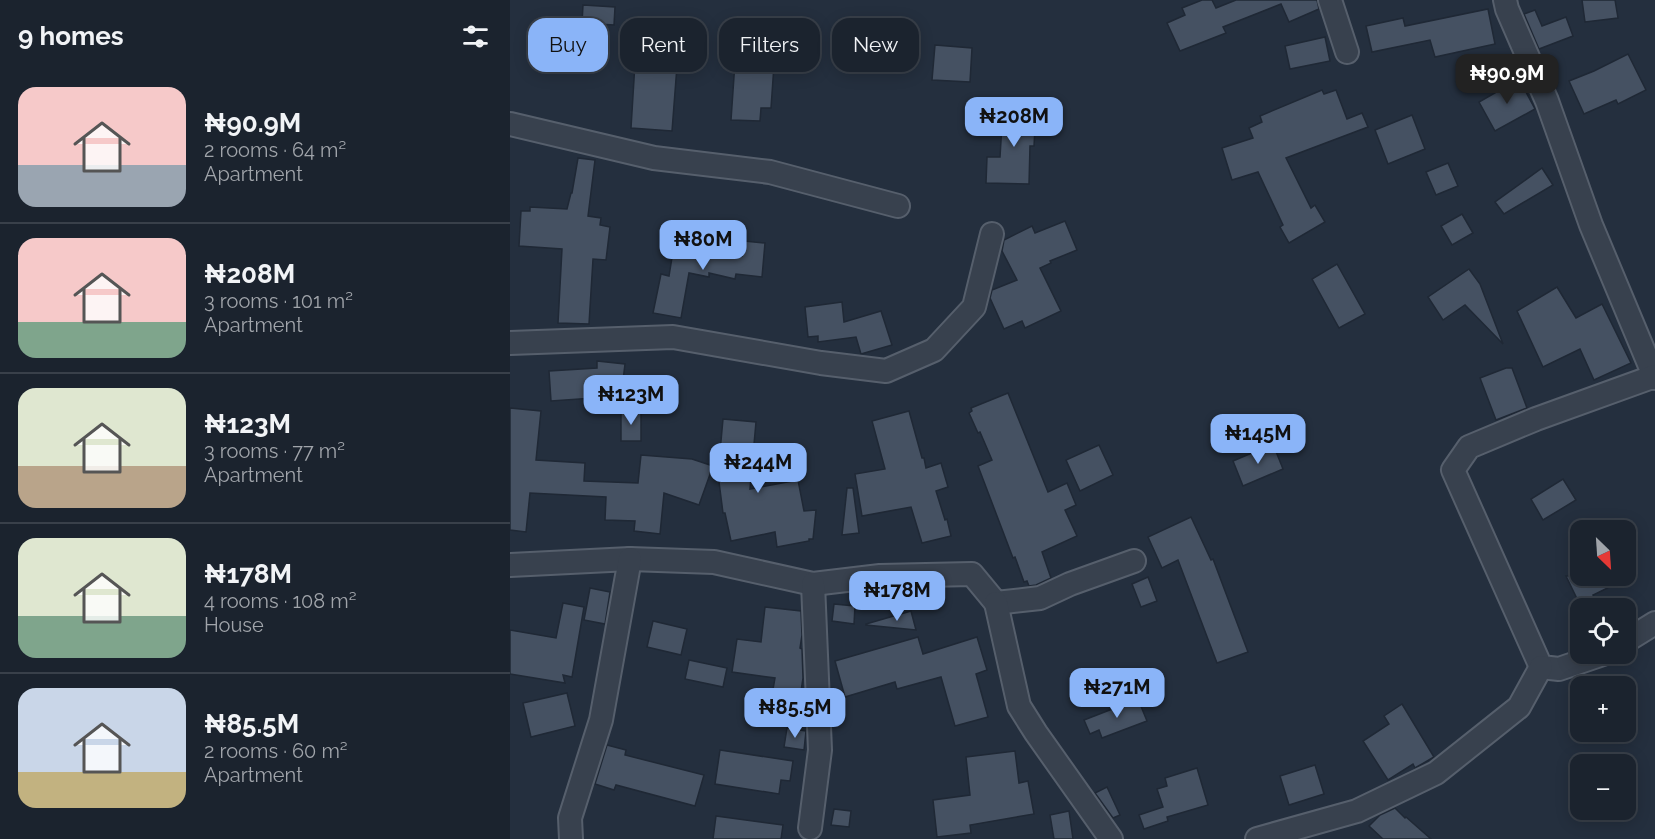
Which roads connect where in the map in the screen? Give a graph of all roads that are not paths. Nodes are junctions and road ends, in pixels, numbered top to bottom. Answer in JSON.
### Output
{"nodes":[{"id":1,"x":1330,"y":0,"type":"edge"},
{"id":2,"x":1505,"y":0,"type":"edge"},
{"id":3,"x":1347,"y":52,"type":"dead end"},
{"id":4,"x":510,"y":124,"type":"edge"},
{"id":5,"x":898,"y":206,"type":"dead end"},
{"id":6,"x":992,"y":234,"type":"dead end"},
{"id":7,"x":510,"y":343,"type":"edge"},
{"id":8,"x":1655,"y":377,"type":"edge"},
{"id":9,"x":630,"y":559,"type":"junction"},
{"id":10,"x":1134,"y":561,"type":"dead end"},
{"id":11,"x":510,"y":565,"type":"edge"},
{"id":12,"x":813,"y":584,"type":"junction"},
{"id":13,"x":996,"y":603,"type":"junction"},
{"id":14,"x":1655,"y":623,"type":"edge"},
{"id":15,"x":1636,"y":635,"type":"edge"},
{"id":16,"x":1574,"y":664,"type":"edge"},
{"id":17,"x":1541,"y":667,"type":"junction"},
{"id":18,"x":810,"y":828,"type":"dead end"},
{"id":19,"x":571,"y":839,"type":"edge"},
{"id":20,"x":1111,"y":839,"type":"edge"},
{"id":21,"x":1257,"y":839,"type":"edge"}],
"edges":[{"from":1,"to":3,"type":"street"},
{"from":2,"to":8,"type":"street"},
{"from":4,"to":5,"type":"street"},
{"from":6,"to":7,"type":"street"},
{"from":8,"to":17,"type":"street"},
{"from":9,"to":11,"type":"street"},
{"from":9,"to":12,"type":"street"},
{"from":9,"to":19,"type":"street"},
{"from":10,"to":13,"type":"street"},
{"from":12,"to":13,"type":"street"},
{"from":12,"to":18,"type":"street"},
{"from":13,"to":20,"type":"street"},
{"from":14,"to":15,"type":"street"},
{"from":16,"to":17,"type":"street"},
{"from":17,"to":21,"type":"street"}]}
